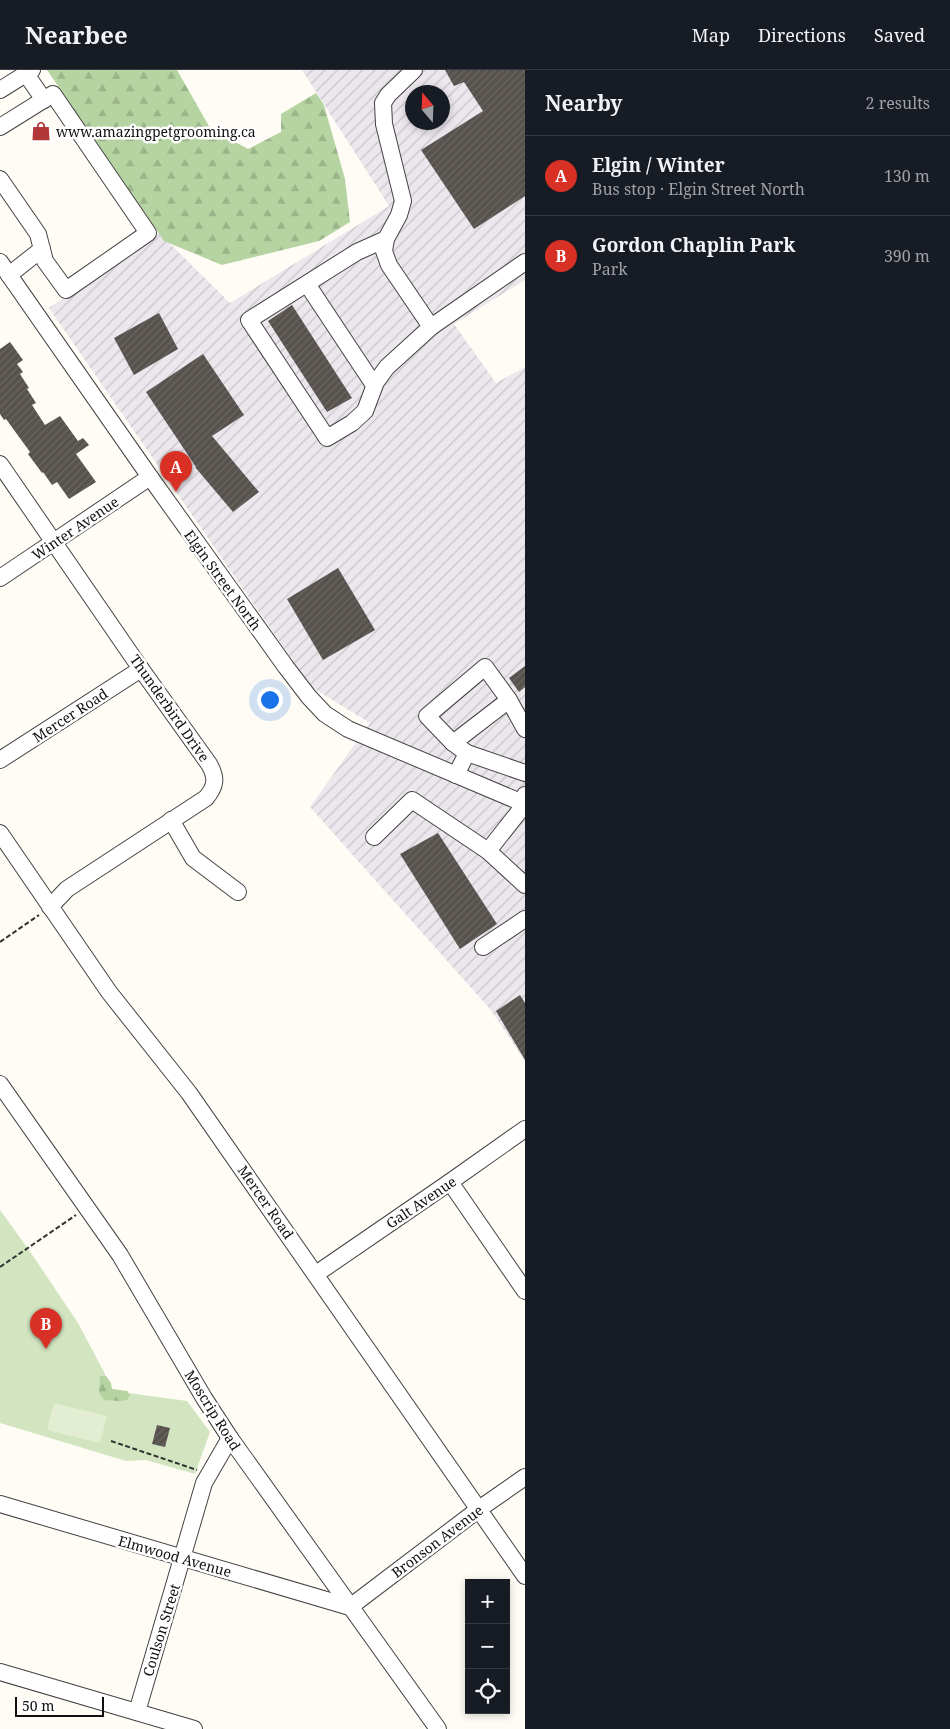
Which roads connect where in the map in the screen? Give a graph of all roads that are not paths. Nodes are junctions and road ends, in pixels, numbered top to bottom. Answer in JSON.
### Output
{"nodes":[{"id":1,"x":414,"y":70,"type":"edge"},
{"id":2,"x":29,"y":72,"type":"edge"},
{"id":3,"x":0,"y":90,"type":"edge"},
{"id":4,"x":44,"y":100,"type":"junction"},
{"id":5,"x":0,"y":127,"type":"edge"},
{"id":6,"x":0,"y":179,"type":"edge"},
{"id":7,"x":386,"y":239,"type":"junction"},
{"id":8,"x":42,"y":249,"type":"junction"},
{"id":9,"x":525,"y":262,"type":"edge"},
{"id":10,"x":4,"y":268,"type":"edge"},
{"id":11,"x":307,"y":284,"type":"junction"},
{"id":12,"x":431,"y":327,"type":"junction"},
{"id":13,"x":374,"y":385,"type":"junction"},
{"id":14,"x":0,"y":464,"type":"edge"},
{"id":15,"x":150,"y":477,"type":"junction"},
{"id":16,"x":54,"y":543,"type":"junction"},
{"id":17,"x":0,"y":578,"type":"edge"},
{"id":18,"x":141,"y":669,"type":"junction"},
{"id":19,"x":509,"y":700,"type":"junction"},
{"id":20,"x":525,"y":728,"type":"edge"},
{"id":21,"x":453,"y":743,"type":"junction"},
{"id":22,"x":467,"y":753,"type":"junction"},
{"id":23,"x":0,"y":760,"type":"edge"},
{"id":24,"x":525,"y":773,"type":"edge"},
{"id":25,"x":456,"y":775,"type":"junction"},
{"id":26,"x":525,"y":795,"type":"edge"},
{"id":27,"x":525,"y":804,"type":"edge"},
{"id":28,"x":171,"y":820,"type":"junction"},
{"id":29,"x":0,"y":833,"type":"edge"},
{"id":30,"x":374,"y":837,"type":"dead end"},
{"id":31,"x":488,"y":851,"type":"junction"},
{"id":32,"x":525,"y":885,"type":"edge"},
{"id":33,"x":238,"y":892,"type":"dead end"},
{"id":34,"x":45,"y":911,"type":"junction"},
{"id":35,"x":525,"y":919,"type":"edge"},
{"id":36,"x":482,"y":947,"type":"dead end"},
{"id":37,"x":0,"y":1084,"type":"edge"},
{"id":38,"x":525,"y":1129,"type":"edge"},
{"id":39,"x":450,"y":1182,"type":"junction"},
{"id":40,"x":316,"y":1274,"type":"junction"},
{"id":41,"x":525,"y":1291,"type":"edge"},
{"id":42,"x":230,"y":1438,"type":"junction"},
{"id":43,"x":525,"y":1477,"type":"edge"},
{"id":44,"x":0,"y":1504,"type":"edge"},
{"id":45,"x":479,"y":1509,"type":"junction"},
{"id":46,"x":183,"y":1558,"type":"junction"},
{"id":47,"x":525,"y":1576,"type":"edge"},
{"id":48,"x":350,"y":1607,"type":"junction"},
{"id":49,"x":0,"y":1672,"type":"edge"},
{"id":50,"x":137,"y":1712,"type":"junction"},
{"id":51,"x":194,"y":1729,"type":"edge"},
{"id":52,"x":438,"y":1729,"type":"edge"}],
"edges":[{"from":1,"to":7,"type":"street"},
{"from":2,"to":3,"type":"street"},
{"from":2,"to":4,"type":"street"},
{"from":4,"to":5,"type":"street"},
{"from":4,"to":8,"type":"street"},
{"from":6,"to":8,"type":"street"},
{"from":7,"to":11,"type":"street"},
{"from":7,"to":12,"type":"street"},
{"from":8,"to":10,"type":"street"},
{"from":9,"to":12,"type":"street"},
{"from":10,"to":15,"type":"street","name":"Elgin Street North"},
{"from":11,"to":13,"type":"street"},
{"from":11,"to":13,"type":"street"},
{"from":12,"to":13,"type":"street"},
{"from":14,"to":16,"type":"street","name":"Thunderbird Drive"},
{"from":15,"to":16,"type":"street","name":"Winter Avenue"},
{"from":15,"to":25,"type":"street","name":"Elgin Street North"},
{"from":16,"to":17,"type":"street","name":"Winter Avenue"},
{"from":16,"to":18,"type":"street","name":"Thunderbird Drive"},
{"from":18,"to":23,"type":"street","name":"Mercer Road"},
{"from":18,"to":28,"type":"street","name":"Thunderbird Drive"},
{"from":19,"to":20,"type":"street"},
{"from":19,"to":21,"type":"street"},
{"from":19,"to":21,"type":"street"},
{"from":21,"to":22,"type":"street"},
{"from":22,"to":24,"type":"street"},
{"from":22,"to":25,"type":"street"},
{"from":25,"to":27,"type":"street","name":"Elgin Street North"},
{"from":26,"to":27,"type":"street"},
{"from":27,"to":31,"type":"street"},
{"from":28,"to":33,"type":"street"},
{"from":28,"to":34,"type":"street","name":"Thunderbird Drive"},
{"from":29,"to":34,"type":"street","name":"Mercer Road"},
{"from":30,"to":31,"type":"street"},
{"from":31,"to":32,"type":"street"},
{"from":34,"to":40,"type":"street","name":"Mercer Road"},
{"from":35,"to":36,"type":"street"},
{"from":37,"to":42,"type":"street","name":"Moscrip Road"},
{"from":38,"to":39,"type":"street","name":"Galt Avenue"},
{"from":39,"to":40,"type":"street","name":"Galt Avenue"},
{"from":39,"to":41,"type":"street"},
{"from":40,"to":45,"type":"street","name":"Mercer Road"},
{"from":42,"to":46,"type":"street","name":"Coulson Street"},
{"from":42,"to":48,"type":"street","name":"Moscrip Road"},
{"from":43,"to":45,"type":"street","name":"Bronson Avenue"},
{"from":44,"to":46,"type":"street","name":"Elmwood Avenue"},
{"from":45,"to":47,"type":"street","name":"Mercer Road"},
{"from":45,"to":48,"type":"street","name":"Bronson Avenue"},
{"from":46,"to":48,"type":"street","name":"Elmwood Avenue"},
{"from":46,"to":50,"type":"street","name":"Coulson Street"},
{"from":48,"to":52,"type":"street","name":"Moscrip Road"},
{"from":49,"to":50,"type":"street"},
{"from":50,"to":51,"type":"street"}]}
